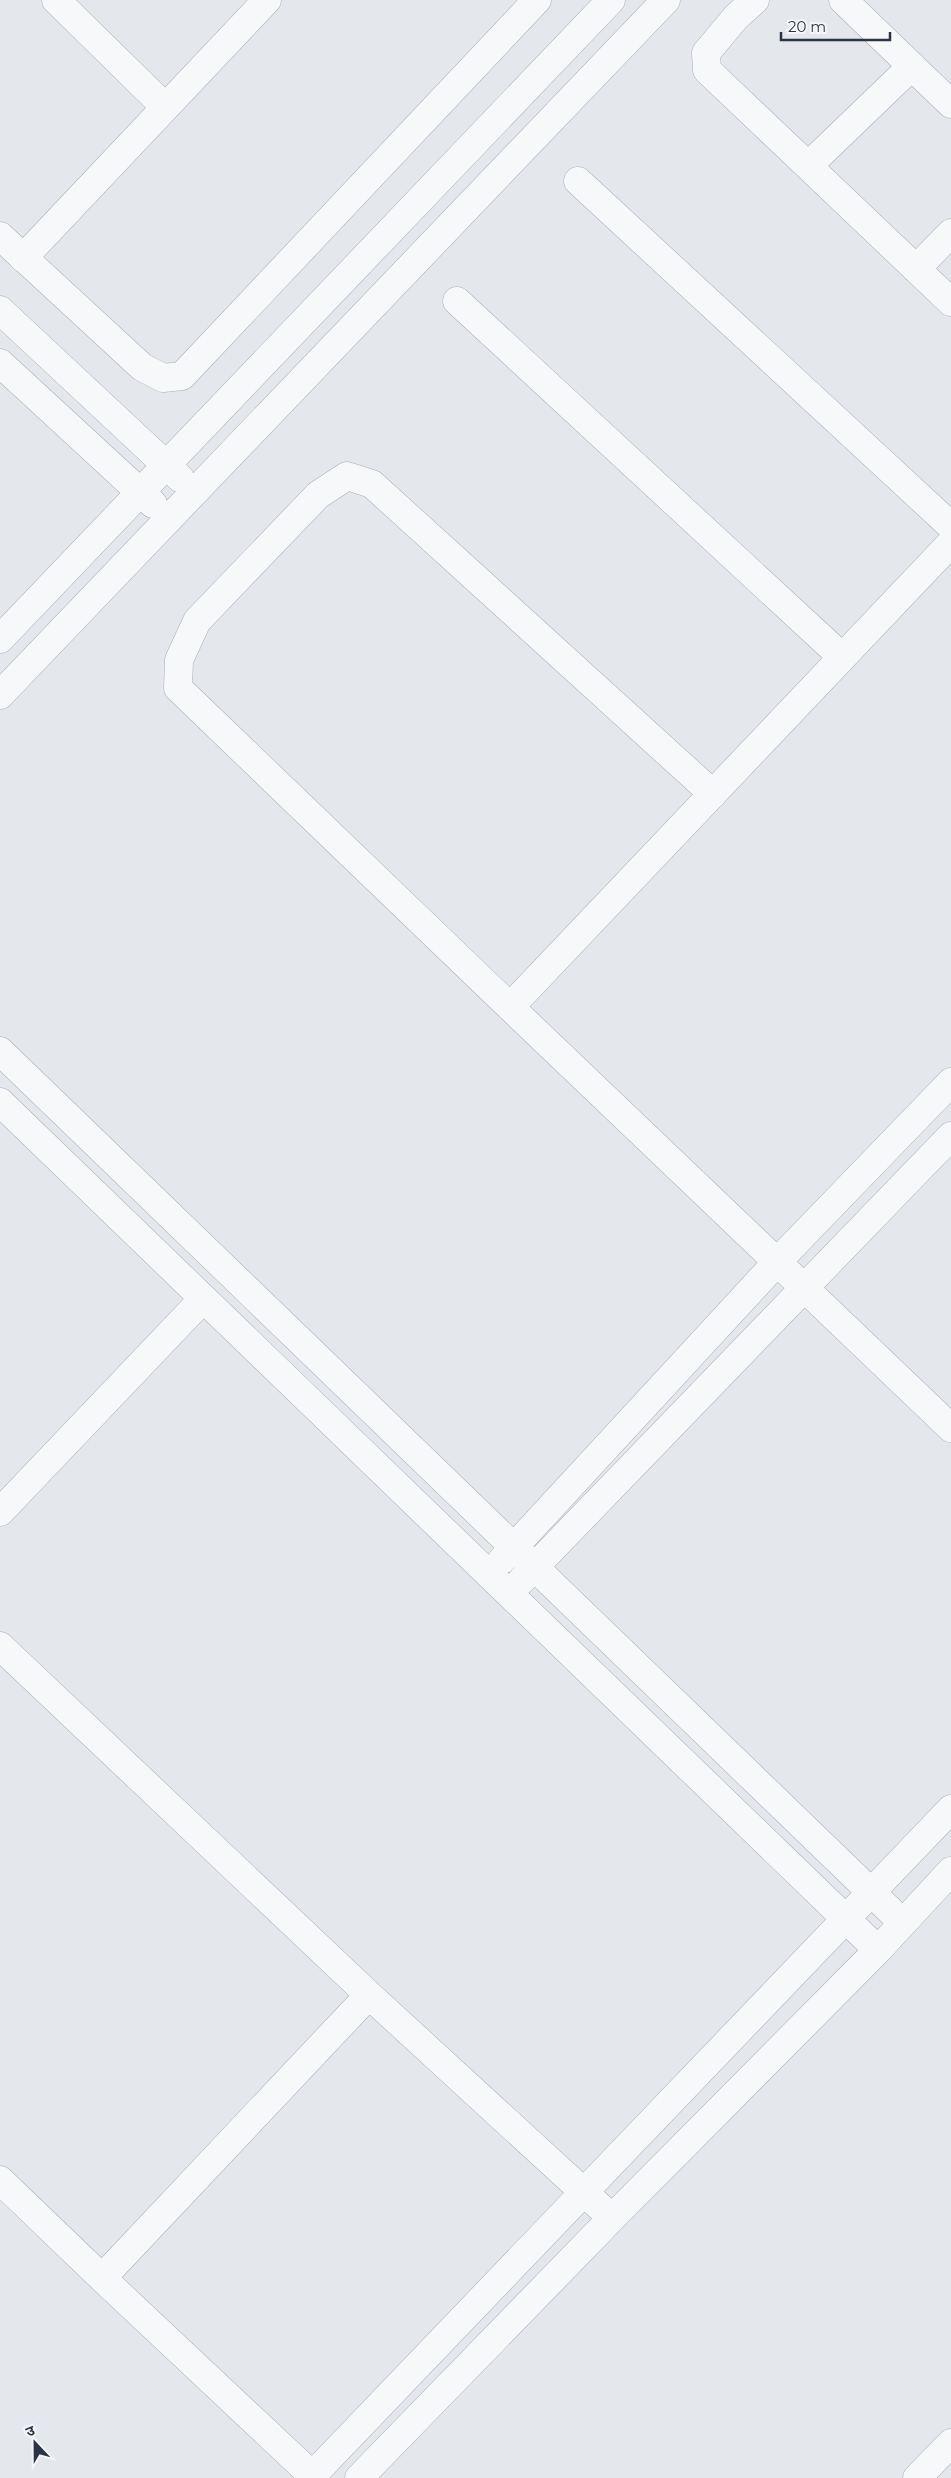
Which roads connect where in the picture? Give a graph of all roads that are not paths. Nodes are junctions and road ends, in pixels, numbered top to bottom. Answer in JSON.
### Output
{"nodes":[{"id":1,"x":56,"y":0,"type":"edge"},
{"id":2,"x":267,"y":0,"type":"edge"},
{"id":3,"x":537,"y":0,"type":"edge"},
{"id":4,"x":611,"y":0,"type":"edge"},
{"id":5,"x":666,"y":0,"type":"edge"},
{"id":6,"x":755,"y":0,"type":"edge"},
{"id":7,"x":843,"y":0,"type":"edge"},
{"id":8,"x":912,"y":66,"type":"junction"},
{"id":9,"x":951,"y":104,"type":"edge"},
{"id":10,"x":166,"y":107,"type":"junction"},
{"id":11,"x":808,"y":166,"type":"junction"},
{"id":12,"x":578,"y":181,"type":"dead end"},
{"id":13,"x":951,"y":233,"type":"edge"},
{"id":14,"x":0,"y":236,"type":"edge"},
{"id":15,"x":23,"y":258,"type":"junction"},
{"id":16,"x":916,"y":269,"type":"junction"},
{"id":17,"x":457,"y":302,"type":"dead end"},
{"id":18,"x":951,"y":302,"type":"edge"},
{"id":19,"x":0,"y":310,"type":"edge"},
{"id":20,"x":0,"y":363,"type":"edge"},
{"id":21,"x":167,"y":465,"type":"junction"},
{"id":22,"x":195,"y":491,"type":"junction"},
{"id":23,"x":140,"y":493,"type":"junction"},
{"id":24,"x":169,"y":518,"type":"junction"},
{"id":25,"x":951,"y":526,"type":"edge"},
{"id":26,"x":951,"y":543,"type":"edge"},
{"id":27,"x":0,"y":639,"type":"edge"},
{"id":28,"x":842,"y":657,"type":"junction"},
{"id":29,"x":0,"y":695,"type":"edge"},
{"id":30,"x":713,"y":794,"type":"junction"},
{"id":31,"x":510,"y":1007,"type":"junction"},
{"id":32,"x":0,"y":1051,"type":"edge"},
{"id":33,"x":951,"y":1082,"type":"edge"},
{"id":34,"x":0,"y":1102,"type":"edge"},
{"id":35,"x":951,"y":1136,"type":"edge"},
{"id":36,"x":777,"y":1262,"type":"junction"},
{"id":37,"x":805,"y":1288,"type":"junction"},
{"id":38,"x":203,"y":1298,"type":"junction"},
{"id":39,"x":951,"y":1428,"type":"edge"},
{"id":40,"x":0,"y":1512,"type":"edge"},
{"id":41,"x":514,"y":1547,"type":"junction"},
{"id":42,"x":535,"y":1568,"type":"junction"},
{"id":43,"x":489,"y":1574,"type":"junction"},
{"id":44,"x":510,"y":1594,"type":"junction"},
{"id":45,"x":0,"y":1646,"type":"edge"},
{"id":46,"x":951,"y":1809,"type":"edge"},
{"id":47,"x":951,"y":1871,"type":"edge"},
{"id":48,"x":871,"y":1892,"type":"junction"},
{"id":49,"x":846,"y":1919,"type":"junction"},
{"id":50,"x":903,"y":1923,"type":"junction"},
{"id":51,"x":878,"y":1950,"type":"junction"},
{"id":52,"x":369,"y":1996,"type":"junction"},
{"id":53,"x":0,"y":2180,"type":"edge"},
{"id":54,"x":584,"y":2193,"type":"junction"},
{"id":55,"x":612,"y":2218,"type":"junction"},
{"id":56,"x":102,"y":2278,"type":"junction"},
{"id":57,"x":951,"y":2443,"type":"edge"},
{"id":58,"x":313,"y":2477,"type":"edge"},
{"id":59,"x":359,"y":2478,"type":"edge"},
{"id":60,"x":917,"y":2478,"type":"edge"}],
"edges":[{"from":1,"to":10,"type":"street"},
{"from":2,"to":10,"type":"street"},
{"from":3,"to":15,"type":"street"},
{"from":4,"to":21,"type":"street"},
{"from":5,"to":22,"type":"street"},
{"from":6,"to":11,"type":"street"},
{"from":7,"to":8,"type":"street"},
{"from":8,"to":9,"type":"street"},
{"from":8,"to":11,"type":"street"},
{"from":10,"to":15,"type":"street"},
{"from":11,"to":16,"type":"street"},
{"from":12,"to":25,"type":"street"},
{"from":13,"to":16,"type":"street"},
{"from":14,"to":15,"type":"street"},
{"from":16,"to":18,"type":"street"},
{"from":17,"to":28,"type":"street"},
{"from":19,"to":21,"type":"street"},
{"from":20,"to":23,"type":"street"},
{"from":21,"to":22,"type":"street"},
{"from":21,"to":23,"type":"street"},
{"from":22,"to":24,"type":"street"},
{"from":23,"to":24,"type":"street"},
{"from":23,"to":27,"type":"street"},
{"from":24,"to":29,"type":"street"},
{"from":26,"to":28,"type":"street"},
{"from":28,"to":30,"type":"street"},
{"from":30,"to":31,"type":"street"},
{"from":30,"to":31,"type":"street"},
{"from":31,"to":36,"type":"street"},
{"from":32,"to":41,"type":"street"},
{"from":33,"to":36,"type":"street"},
{"from":34,"to":38,"type":"street"},
{"from":35,"to":37,"type":"street"},
{"from":36,"to":37,"type":"street"},
{"from":36,"to":41,"type":"street"},
{"from":37,"to":39,"type":"street"},
{"from":37,"to":42,"type":"street"},
{"from":38,"to":40,"type":"street"},
{"from":38,"to":43,"type":"street"},
{"from":41,"to":42,"type":"street"},
{"from":41,"to":43,"type":"street"},
{"from":42,"to":44,"type":"street"},
{"from":42,"to":48,"type":"street"},
{"from":43,"to":44,"type":"street"},
{"from":44,"to":49,"type":"street"},
{"from":45,"to":52,"type":"street"},
{"from":46,"to":48,"type":"street"},
{"from":47,"to":50,"type":"street"},
{"from":48,"to":49,"type":"street"},
{"from":48,"to":50,"type":"street"},
{"from":49,"to":51,"type":"street"},
{"from":49,"to":54,"type":"street"},
{"from":50,"to":51,"type":"street"},
{"from":51,"to":55,"type":"street"},
{"from":52,"to":54,"type":"street"},
{"from":52,"to":56,"type":"street"},
{"from":53,"to":56,"type":"street"},
{"from":54,"to":55,"type":"street"},
{"from":54,"to":58,"type":"street"},
{"from":55,"to":59,"type":"street"},
{"from":56,"to":58,"type":"street"},
{"from":57,"to":60,"type":"street"}]}
